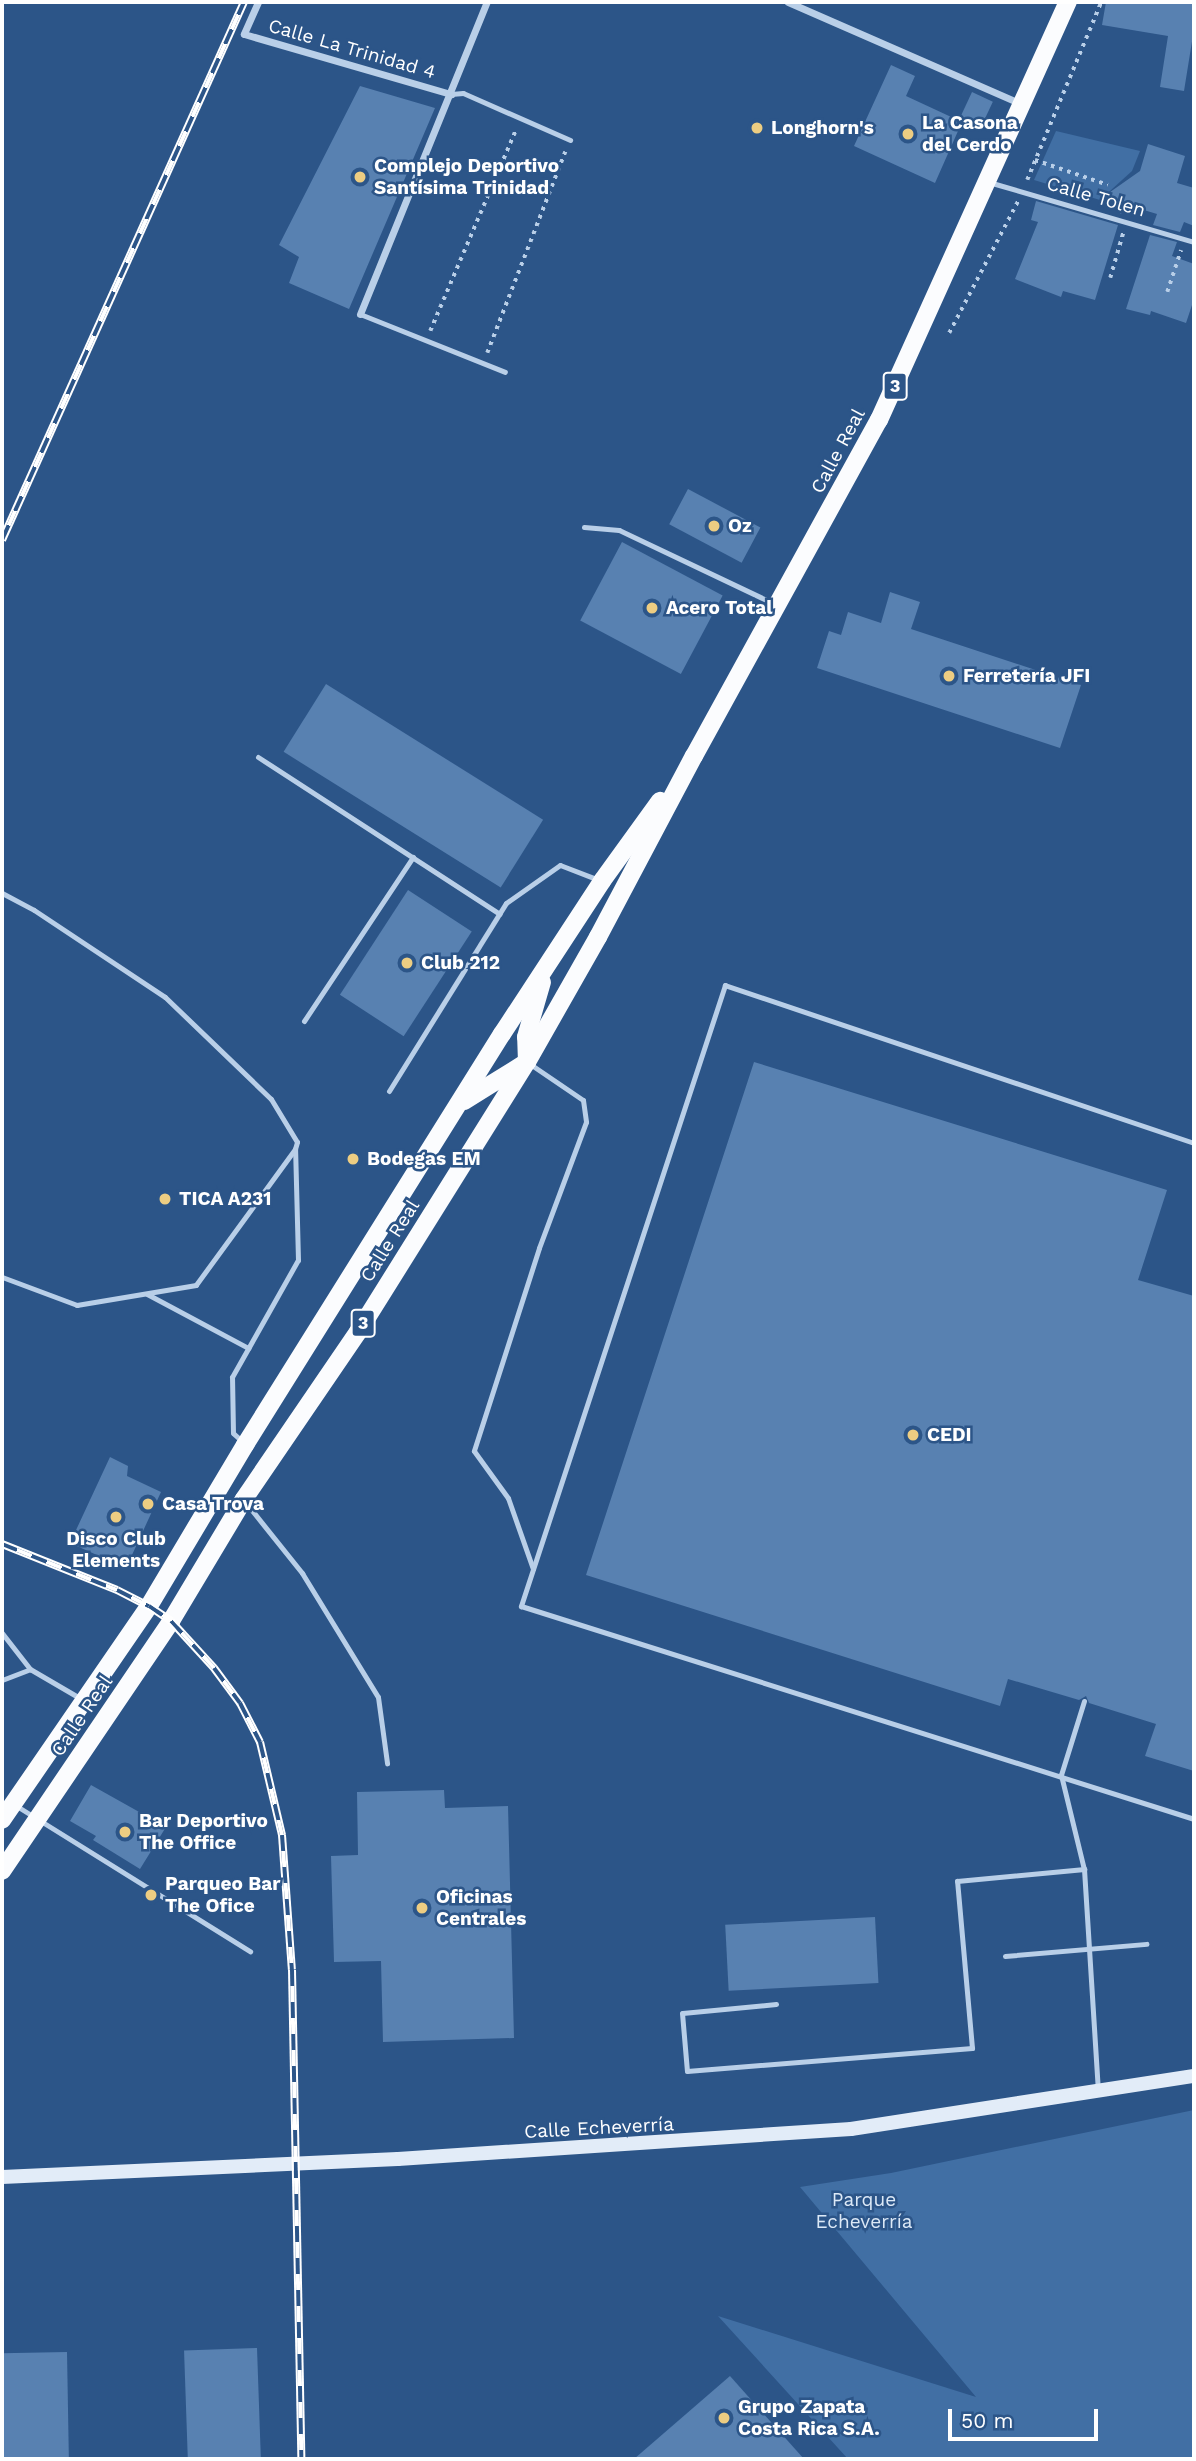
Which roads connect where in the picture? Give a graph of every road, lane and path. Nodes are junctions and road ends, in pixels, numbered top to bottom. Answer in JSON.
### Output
{"nodes":[{"id":1,"x":258,"y":2,"type":"edge"},
{"id":2,"x":487,"y":2,"type":"edge"},
{"id":3,"x":788,"y":2,"type":"edge"},
{"id":4,"x":1068,"y":2,"type":"edge"},
{"id":5,"x":1101,"y":2,"type":"edge"},
{"id":6,"x":451,"y":94,"type":"junction"},
{"id":7,"x":1022,"y":104,"type":"junction"},
{"id":8,"x":521,"y":117,"type":"junction"},
{"id":9,"x":570,"y":140,"type":"joint"},
{"id":10,"x":1035,"y":160,"type":"junction"},
{"id":11,"x":989,"y":182,"type":"junction"},
{"id":12,"x":1025,"y":184,"type":"dead end"},
{"id":13,"x":1108,"y":185,"type":"dead end"},
{"id":14,"x":1020,"y":196,"type":"dead end"},
{"id":15,"x":1124,"y":228,"type":"dead end"},
{"id":16,"x":1194,"y":242,"type":"edge"},
{"id":17,"x":1183,"y":245,"type":"dead end"},
{"id":18,"x":1110,"y":278,"type":"dead end"},
{"id":19,"x":1167,"y":292,"type":"dead end"},
{"id":20,"x":360,"y":314,"type":"joint"},
{"id":21,"x":949,"y":333,"type":"dead end"},
{"id":22,"x":426,"y":340,"type":"junction"},
{"id":23,"x":483,"y":363,"type":"junction"},
{"id":24,"x":505,"y":372,"type":"dead end"},
{"id":25,"x":584,"y":527,"type":"dead end"},
{"id":26,"x":779,"y":606,"type":"junction"},
{"id":27,"x":694,"y":756,"type":"junction"},
{"id":28,"x":258,"y":757,"type":"dead end"},
{"id":29,"x":413,"y":858,"type":"junction"},
{"id":30,"x":602,"y":881,"type":"junction"},
{"id":31,"x":2,"y":893,"type":"edge"},
{"id":32,"x":500,"y":914,"type":"junction"},
{"id":33,"x":546,"y":967,"type":"junction"},
{"id":34,"x":304,"y":1021,"type":"dead end"},
{"id":35,"x":527,"y":1062,"type":"junction"},
{"id":36,"x":390,"y":1091,"type":"dead end"},
{"id":37,"x":456,"y":1108,"type":"junction"},
{"id":38,"x":1194,"y":1143,"type":"edge"},
{"id":39,"x":295,"y":1149,"type":"junction"},
{"id":40,"x":2,"y":1277,"type":"edge"},
{"id":41,"x":147,"y":1293,"type":"junction"},
{"id":42,"x":248,"y":1348,"type":"junction"},
{"id":43,"x":245,"y":1444,"type":"junction"},
{"id":44,"x":244,"y":1499,"type":"junction"},
{"id":45,"x":533,"y":1569,"type":"junction"},
{"id":46,"x":2,"y":1633,"type":"edge"},
{"id":47,"x":30,"y":1669,"type":"junction"},
{"id":48,"x":2,"y":1680,"type":"edge"},
{"id":49,"x":84,"y":1700,"type":"junction"},
{"id":50,"x":1084,"y":1701,"type":"dead end"},
{"id":51,"x":387,"y":1763,"type":"dead end"},
{"id":52,"x":1061,"y":1775,"type":"junction"},
{"id":53,"x":13,"y":1804,"type":"junction"},
{"id":54,"x":1194,"y":1819,"type":"edge"},
{"id":55,"x":36,"y":1820,"type":"junction"},
{"id":56,"x":2,"y":1821,"type":"edge"},
{"id":57,"x":1084,"y":1869,"type":"junction"},
{"id":58,"x":2,"y":1871,"type":"edge"},
{"id":59,"x":1146,"y":1944,"type":"dead end"},
{"id":60,"x":1088,"y":1949,"type":"junction"},
{"id":61,"x":250,"y":1951,"type":"dead end"},
{"id":62,"x":1005,"y":1956,"type":"dead end"},
{"id":63,"x":776,"y":2004,"type":"dead end"},
{"id":64,"x":1194,"y":2076,"type":"edge"},
{"id":65,"x":1098,"y":2093,"type":"junction"},
{"id":66,"x":2,"y":2177,"type":"edge"}],
"edges":[{"from":1,"to":6,"type":"street","name":"Calle La Trinidad 4"},
{"from":2,"to":6,"type":"street"},
{"from":3,"to":7,"type":"street"},
{"from":4,"to":7,"type":"main road","name":"Calle Real","number":"3"},
{"from":5,"to":10,"type":"path"},
{"from":6,"to":8,"type":"lane"},
{"from":6,"to":20,"type":"street"},
{"from":7,"to":11,"type":"main road","name":"Calle Real","number":"3"},
{"from":8,"to":9,"type":"lane"},
{"from":8,"to":22,"type":"path"},
{"from":9,"to":23,"type":"path"},
{"from":10,"to":12,"type":"path"},
{"from":10,"to":13,"type":"path"},
{"from":11,"to":16,"type":"lane","name":"Calle Tolen"},
{"from":11,"to":26,"type":"main road","name":"Calle Real","number":"3"},
{"from":14,"to":21,"type":"path"},
{"from":15,"to":18,"type":"path"},
{"from":17,"to":19,"type":"path"},
{"from":20,"to":22,"type":"lane"},
{"from":22,"to":23,"type":"lane"},
{"from":23,"to":24,"type":"lane"},
{"from":25,"to":26,"type":"lane"},
{"from":26,"to":27,"type":"main road","name":"Calle Real","number":"3"},
{"from":27,"to":30,"type":"main road","name":"Calle Real","number":"3"},
{"from":27,"to":35,"type":"main road","name":"Calle Real","number":"3"},
{"from":28,"to":29,"type":"lane"},
{"from":29,"to":32,"type":"lane"},
{"from":29,"to":34,"type":"lane"},
{"from":30,"to":32,"type":"lane"},
{"from":30,"to":33,"type":"main road","name":"Calle Real","number":"3"},
{"from":31,"to":39,"type":"lane"},
{"from":32,"to":36,"type":"lane"},
{"from":33,"to":35,"type":"main road"},
{"from":33,"to":37,"type":"main road","name":"Calle Real","number":"3"},
{"from":35,"to":37,"type":"main road"},
{"from":35,"to":44,"type":"main road","name":"Calle Real","number":"3"},
{"from":35,"to":45,"type":"lane"},
{"from":37,"to":43,"type":"main road","name":"Calle Real","number":"3"},
{"from":38,"to":45,"type":"lane"},
{"from":39,"to":41,"type":"lane"},
{"from":39,"to":42,"type":"lane"},
{"from":40,"to":41,"type":"lane"},
{"from":41,"to":42,"type":"lane"},
{"from":42,"to":43,"type":"lane"},
{"from":43,"to":49,"type":"main road","name":"Calle Real","number":"3"},
{"from":44,"to":51,"type":"lane"},
{"from":44,"to":55,"type":"main road","name":"Calle Real","number":"3"},
{"from":45,"to":52,"type":"lane"},
{"from":46,"to":47,"type":"lane"},
{"from":47,"to":48,"type":"lane"},
{"from":47,"to":49,"type":"lane"},
{"from":49,"to":53,"type":"main road","name":"Calle Real","number":"3"},
{"from":50,"to":52,"type":"lane"},
{"from":52,"to":54,"type":"lane"},
{"from":52,"to":57,"type":"lane"},
{"from":53,"to":55,"type":"lane"},
{"from":53,"to":56,"type":"main road","name":"Calle Real","number":"3"},
{"from":55,"to":58,"type":"main road","name":"Calle Real","number":"3"},
{"from":55,"to":61,"type":"lane"},
{"from":57,"to":60,"type":"lane"},
{"from":57,"to":63,"type":"lane"},
{"from":59,"to":60,"type":"lane"},
{"from":60,"to":62,"type":"lane"},
{"from":60,"to":65,"type":"lane"},
{"from":64,"to":65,"type":"street","name":"Calle Echeverría"},
{"from":65,"to":66,"type":"street","name":"Calle Echeverría"}]}
